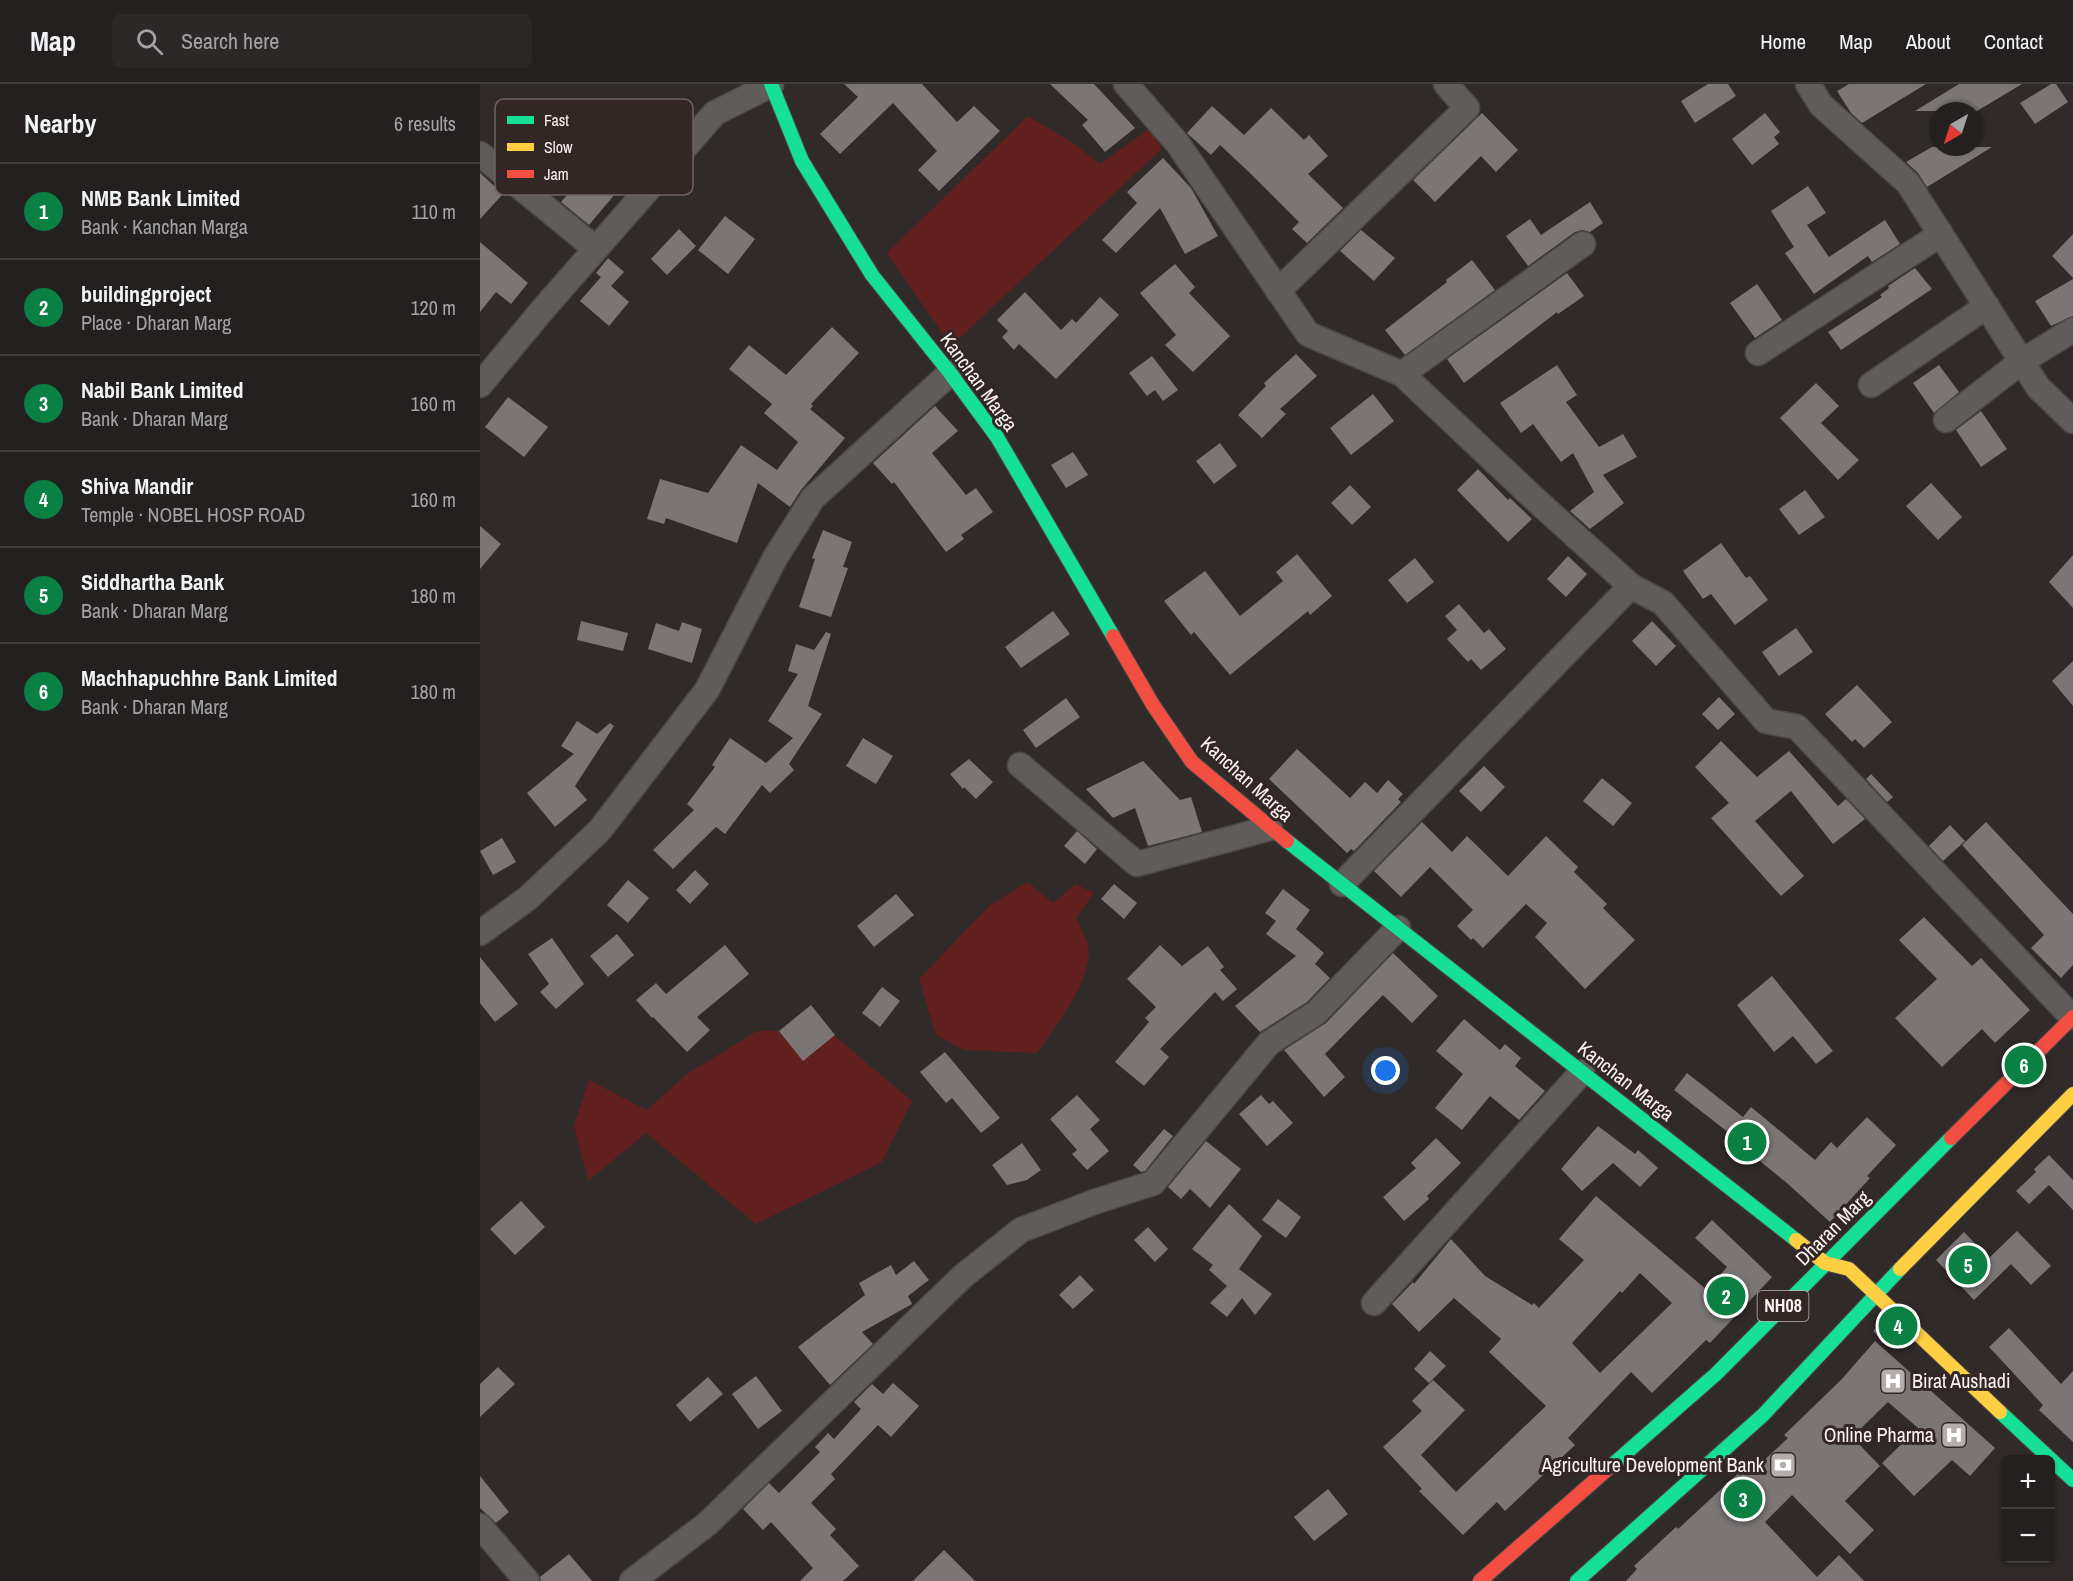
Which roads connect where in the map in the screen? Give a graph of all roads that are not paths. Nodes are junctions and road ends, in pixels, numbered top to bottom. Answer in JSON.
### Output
{"nodes":[{"id":1,"x":771,"y":84,"type":"edge"},
{"id":2,"x":1126,"y":84,"type":"edge"},
{"id":3,"x":1446,"y":84,"type":"edge"},
{"id":4,"x":1808,"y":84,"type":"edge"},
{"id":5,"x":693,"y":138,"type":"edge"},
{"id":6,"x":480,"y":154,"type":"edge"},
{"id":7,"x":495,"y":166,"type":"edge"},
{"id":8,"x":530,"y":195,"type":"edge"},
{"id":9,"x":643,"y":195,"type":"edge"},
{"id":10,"x":1941,"y":234,"type":"junction"},
{"id":11,"x":1583,"y":244,"type":"dead end"},
{"id":12,"x":596,"y":249,"type":"junction"},
{"id":13,"x":1278,"y":291,"type":"junction"},
{"id":14,"x":1987,"y":306,"type":"junction"},
{"id":15,"x":2073,"y":330,"type":"edge"},
{"id":16,"x":1758,"y":353,"type":"dead end"},
{"id":17,"x":2022,"y":361,"type":"junction"},
{"id":18,"x":950,"y":373,"type":"junction"},
{"id":19,"x":1402,"y":374,"type":"junction"},
{"id":20,"x":480,"y":385,"type":"edge"},
{"id":21,"x":1871,"y":385,"type":"dead end"},
{"id":22,"x":1946,"y":420,"type":"dead end"},
{"id":23,"x":2073,"y":421,"type":"edge"},
{"id":24,"x":1631,"y":586,"type":"junction"},
{"id":25,"x":1020,"y":765,"type":"dead end"},
{"id":26,"x":1270,"y":828,"type":"junction"},
{"id":27,"x":1342,"y":884,"type":"junction"},
{"id":28,"x":1398,"y":928,"type":"junction"},
{"id":29,"x":480,"y":933,"type":"edge"},
{"id":30,"x":2073,"y":1017,"type":"edge"},
{"id":31,"x":1582,"y":1072,"type":"junction"},
{"id":32,"x":2073,"y":1095,"type":"edge"},
{"id":33,"x":1825,"y":1263,"type":"junction"},
{"id":34,"x":1877,"y":1293,"type":"junction"},
{"id":35,"x":1374,"y":1302,"type":"dead end"},
{"id":36,"x":2073,"y":1480,"type":"edge"},
{"id":37,"x":480,"y":1526,"type":"edge"},
{"id":38,"x":527,"y":1581,"type":"edge"},
{"id":39,"x":632,"y":1581,"type":"edge"},
{"id":40,"x":1480,"y":1581,"type":"edge"},
{"id":41,"x":1576,"y":1581,"type":"edge"}],
"edges":[{"from":1,"to":5,"type":"street"},
{"from":1,"to":18,"type":"main road","name":"Kanchan Marga"},
{"from":2,"to":13,"type":"street"},
{"from":3,"to":13,"type":"street"},
{"from":4,"to":10,"type":"street"},
{"from":6,"to":7,"type":"street"},
{"from":8,"to":12,"type":"street"},
{"from":9,"to":12,"type":"street"},
{"from":10,"to":14,"type":"street"},
{"from":10,"to":16,"type":"street"},
{"from":11,"to":19,"type":"street"},
{"from":12,"to":20,"type":"street"},
{"from":13,"to":19,"type":"street"},
{"from":14,"to":17,"type":"street"},
{"from":14,"to":21,"type":"street"},
{"from":15,"to":17,"type":"street"},
{"from":17,"to":22,"type":"street"},
{"from":17,"to":23,"type":"street"},
{"from":18,"to":26,"type":"main road","name":"Kanchan Marga"},
{"from":18,"to":29,"type":"street"},
{"from":19,"to":24,"type":"street"},
{"from":24,"to":27,"type":"street"},
{"from":24,"to":30,"type":"street"},
{"from":25,"to":26,"type":"street"},
{"from":26,"to":27,"type":"main road","name":"Kanchan Marga"},
{"from":27,"to":28,"type":"main road","name":"Kanchan Marga"},
{"from":28,"to":31,"type":"main road","name":"Kanchan Marga"},
{"from":28,"to":39,"type":"street"},
{"from":30,"to":33,"type":"main road","name":"Dharan Marg","number":"NH08"},
{"from":31,"to":33,"type":"main road","name":"Kanchan Marga"},
{"from":31,"to":35,"type":"street"},
{"from":32,"to":34,"type":"main road"},
{"from":33,"to":34,"type":"main road","name":"Kanchan Marga"},
{"from":33,"to":40,"type":"main road","name":"Dharan Marg","number":"NH08"},
{"from":34,"to":36,"type":"main road","name":"Kanchan Marga"},
{"from":34,"to":41,"type":"main road"},
{"from":37,"to":38,"type":"street"}]}
